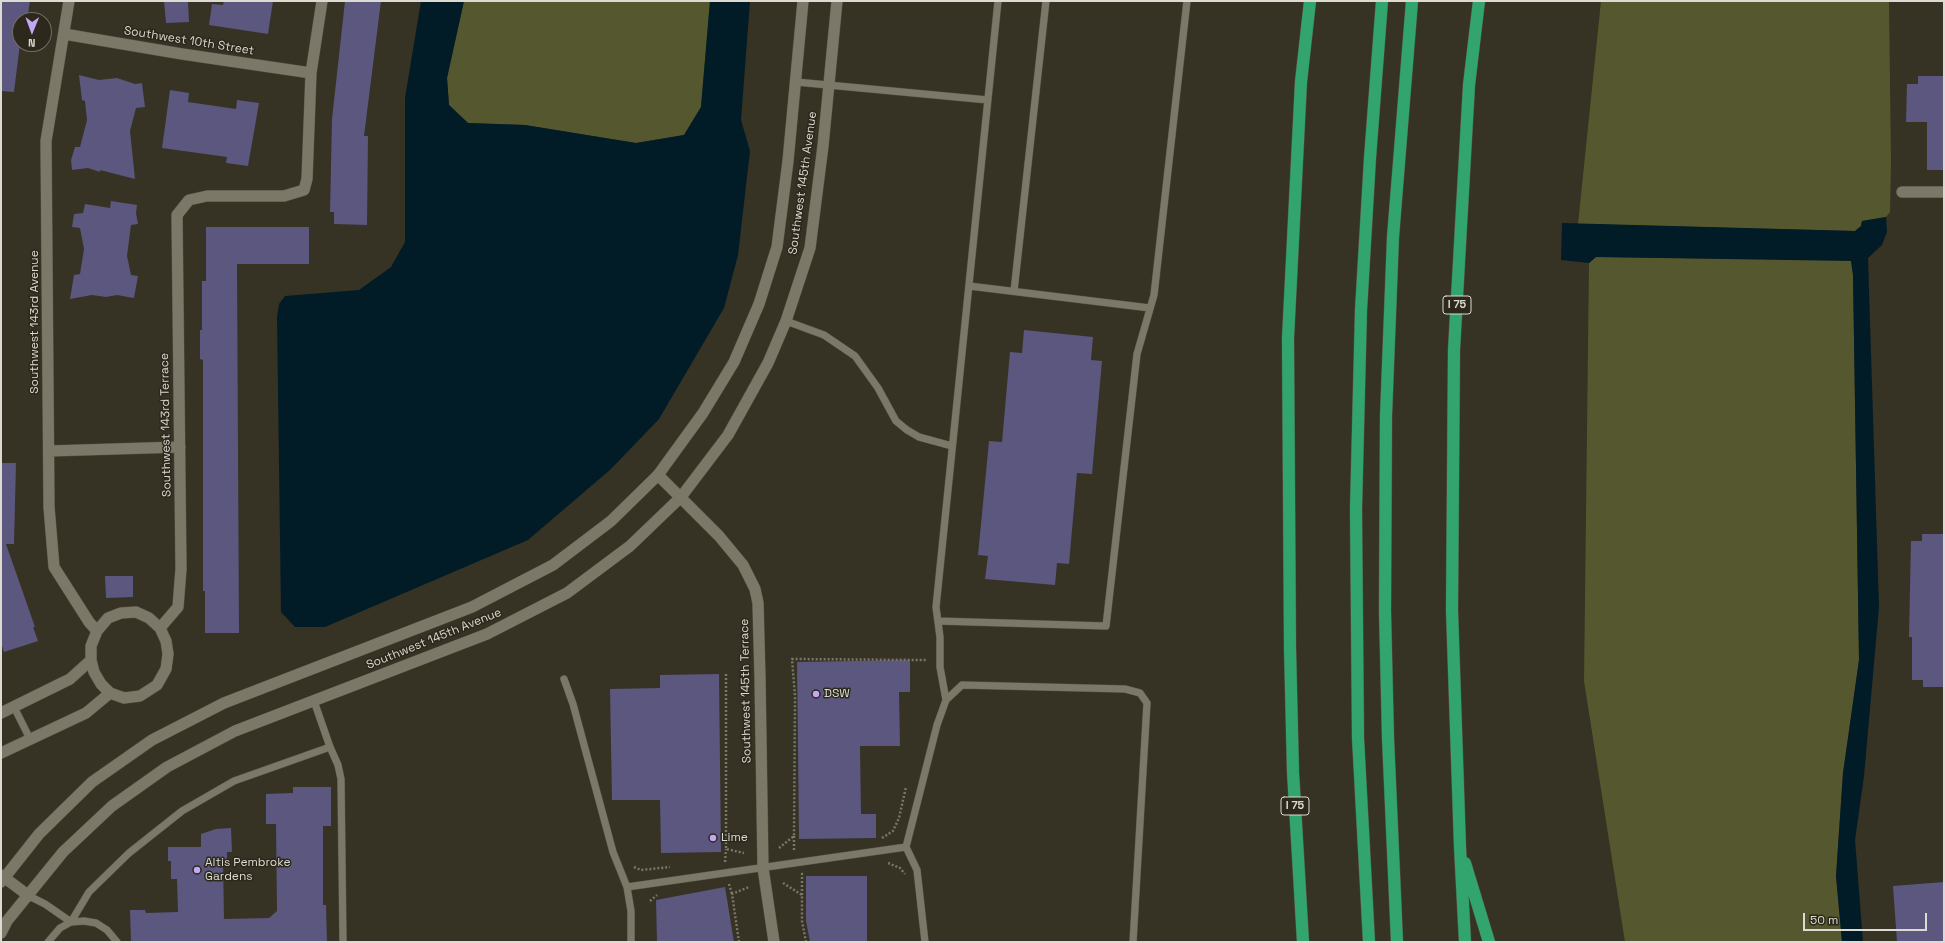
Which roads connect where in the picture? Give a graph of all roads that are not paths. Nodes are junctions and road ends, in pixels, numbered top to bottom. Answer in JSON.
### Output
{"nodes":[{"id":1,"x":69,"y":1,"type":"edge"},
{"id":2,"x":322,"y":1,"type":"edge"},
{"id":3,"x":804,"y":1,"type":"edge"},
{"id":4,"x":837,"y":1,"type":"edge"},
{"id":5,"x":998,"y":1,"type":"edge"},
{"id":6,"x":1046,"y":1,"type":"edge"},
{"id":7,"x":1187,"y":1,"type":"edge"},
{"id":8,"x":1310,"y":1,"type":"edge"},
{"id":9,"x":1382,"y":1,"type":"edge"},
{"id":10,"x":1412,"y":1,"type":"edge"},
{"id":11,"x":1479,"y":1,"type":"edge"},
{"id":12,"x":64,"y":34,"type":"junction"},
{"id":13,"x":311,"y":73,"type":"junction"},
{"id":14,"x":796,"y":82,"type":"junction"},
{"id":15,"x":829,"y":85,"type":"junction"},
{"id":16,"x":988,"y":100,"type":"junction"},
{"id":17,"x":1902,"y":192,"type":"dead end"},
{"id":18,"x":1944,"y":192,"type":"edge"},
{"id":19,"x":969,"y":286,"type":"junction"},
{"id":20,"x":1014,"y":291,"type":"junction"},
{"id":21,"x":1150,"y":308,"type":"junction"},
{"id":22,"x":786,"y":321,"type":"junction"},
{"id":23,"x":952,"y":446,"type":"junction"},
{"id":24,"x":180,"y":447,"type":"junction"},
{"id":25,"x":48,"y":451,"type":"junction"},
{"id":26,"x":658,"y":475,"type":"junction"},
{"id":27,"x":681,"y":497,"type":"junction"},
{"id":28,"x":938,"y":621,"type":"junction"},
{"id":29,"x":160,"y":628,"type":"junction"},
{"id":30,"x":97,"y":631,"type":"junction"},
{"id":31,"x":91,"y":660,"type":"junction"},
{"id":32,"x":564,"y":679,"type":"dead end"},
{"id":33,"x":110,"y":693,"type":"junction"},
{"id":34,"x":946,"y":700,"type":"junction"},
{"id":35,"x":314,"y":701,"type":"junction"},
{"id":36,"x":14,"y":707,"type":"junction"},
{"id":37,"x":1,"y":713,"type":"edge"},
{"id":38,"x":30,"y":739,"type":"junction"},
{"id":39,"x":330,"y":747,"type":"junction"},
{"id":40,"x":1,"y":753,"type":"edge"},
{"id":41,"x":1460,"y":846,"type":"junction"},
{"id":42,"x":906,"y":847,"type":"junction"},
{"id":43,"x":763,"y":868,"type":"junction"},
{"id":44,"x":2,"y":879,"type":"edge"},
{"id":45,"x":627,"y":887,"type":"junction"},
{"id":46,"x":29,"y":896,"type":"junction"},
{"id":47,"x":4,"y":919,"type":"edge"},
{"id":48,"x":71,"y":922,"type":"junction"},
{"id":49,"x":1,"y":933,"type":"edge"},
{"id":50,"x":48,"y":942,"type":"edge"},
{"id":51,"x":117,"y":942,"type":"edge"},
{"id":52,"x":343,"y":942,"type":"edge"},
{"id":53,"x":632,"y":942,"type":"edge"},
{"id":54,"x":774,"y":942,"type":"edge"},
{"id":55,"x":925,"y":942,"type":"edge"},
{"id":56,"x":1134,"y":942,"type":"edge"},
{"id":57,"x":1302,"y":942,"type":"edge"},
{"id":58,"x":1369,"y":942,"type":"edge"},
{"id":59,"x":1397,"y":942,"type":"edge"},
{"id":60,"x":1465,"y":942,"type":"edge"},
{"id":61,"x":1489,"y":942,"type":"edge"}],
"edges":[{"from":1,"to":12,"type":"street","name":"Southwest 143rd Avenue"},
{"from":2,"to":13,"type":"street"},
{"from":3,"to":14,"type":"street","name":"Southwest 145th Avenue"},
{"from":4,"to":15,"type":"street","name":"Southwest 145th Avenue"},
{"from":5,"to":16,"type":"lane"},
{"from":6,"to":20,"type":"lane"},
{"from":7,"to":21,"type":"lane"},
{"from":8,"to":57,"type":"highway","number":"I 75"},
{"from":9,"to":58,"type":"highway"},
{"from":10,"to":59,"type":"highway"},
{"from":11,"to":41,"type":"highway","number":"I 75"},
{"from":12,"to":13,"type":"street","name":"Southwest 10th Street"},
{"from":12,"to":25,"type":"street","name":"Southwest 143rd Avenue"},
{"from":13,"to":24,"type":"street","name":"Southwest 143rd Terrace"},
{"from":14,"to":15,"type":"lane"},
{"from":14,"to":26,"type":"street","name":"Southwest 145th Avenue"},
{"from":15,"to":16,"type":"lane"},
{"from":15,"to":22,"type":"street","name":"Southwest 145th Avenue"},
{"from":16,"to":19,"type":"lane"},
{"from":17,"to":18,"type":"street"},
{"from":19,"to":20,"type":"lane"},
{"from":19,"to":23,"type":"lane"},
{"from":20,"to":21,"type":"lane"},
{"from":21,"to":28,"type":"lane"},
{"from":22,"to":23,"type":"lane"},
{"from":22,"to":27,"type":"street","name":"Southwest 145th Avenue"},
{"from":23,"to":28,"type":"lane"},
{"from":24,"to":25,"type":"street"},
{"from":24,"to":29,"type":"street","name":"Southwest 143rd Terrace"},
{"from":25,"to":30,"type":"street","name":"Southwest 143rd Avenue"},
{"from":26,"to":27,"type":"street","name":"Southwest 145th Terrace"},
{"from":26,"to":44,"type":"street","name":"Southwest 145th Avenue"},
{"from":27,"to":35,"type":"street","name":"Southwest 145th Avenue"},
{"from":27,"to":43,"type":"street","name":"Southwest 145th Terrace"},
{"from":28,"to":34,"type":"lane"},
{"from":29,"to":30,"type":"street"},
{"from":29,"to":33,"type":"street"},
{"from":30,"to":31,"type":"street"},
{"from":31,"to":33,"type":"street"},
{"from":31,"to":36,"type":"street"},
{"from":32,"to":45,"type":"lane"},
{"from":33,"to":38,"type":"street"},
{"from":34,"to":42,"type":"lane"},
{"from":34,"to":56,"type":"lane"},
{"from":35,"to":39,"type":"lane"},
{"from":35,"to":46,"type":"street","name":"Southwest 145th Avenue"},
{"from":36,"to":37,"type":"street"},
{"from":36,"to":38,"type":"lane"},
{"from":38,"to":40,"type":"street"},
{"from":39,"to":48,"type":"lane"},
{"from":39,"to":52,"type":"lane"},
{"from":41,"to":60,"type":"highway","number":"I 75"},
{"from":41,"to":61,"type":"highway"},
{"from":42,"to":43,"type":"lane"},
{"from":42,"to":55,"type":"lane"},
{"from":43,"to":45,"type":"lane"},
{"from":43,"to":54,"type":"street","name":"Southwest 145th Terrace"},
{"from":44,"to":46,"type":"street"},
{"from":45,"to":53,"type":"lane"},
{"from":46,"to":47,"type":"street","name":"Southwest 145th Avenue"},
{"from":46,"to":48,"type":"lane"},
{"from":47,"to":49,"type":"street","name":"Southwest 145th Avenue"},
{"from":48,"to":50,"type":"lane"},
{"from":48,"to":51,"type":"lane"}]}
